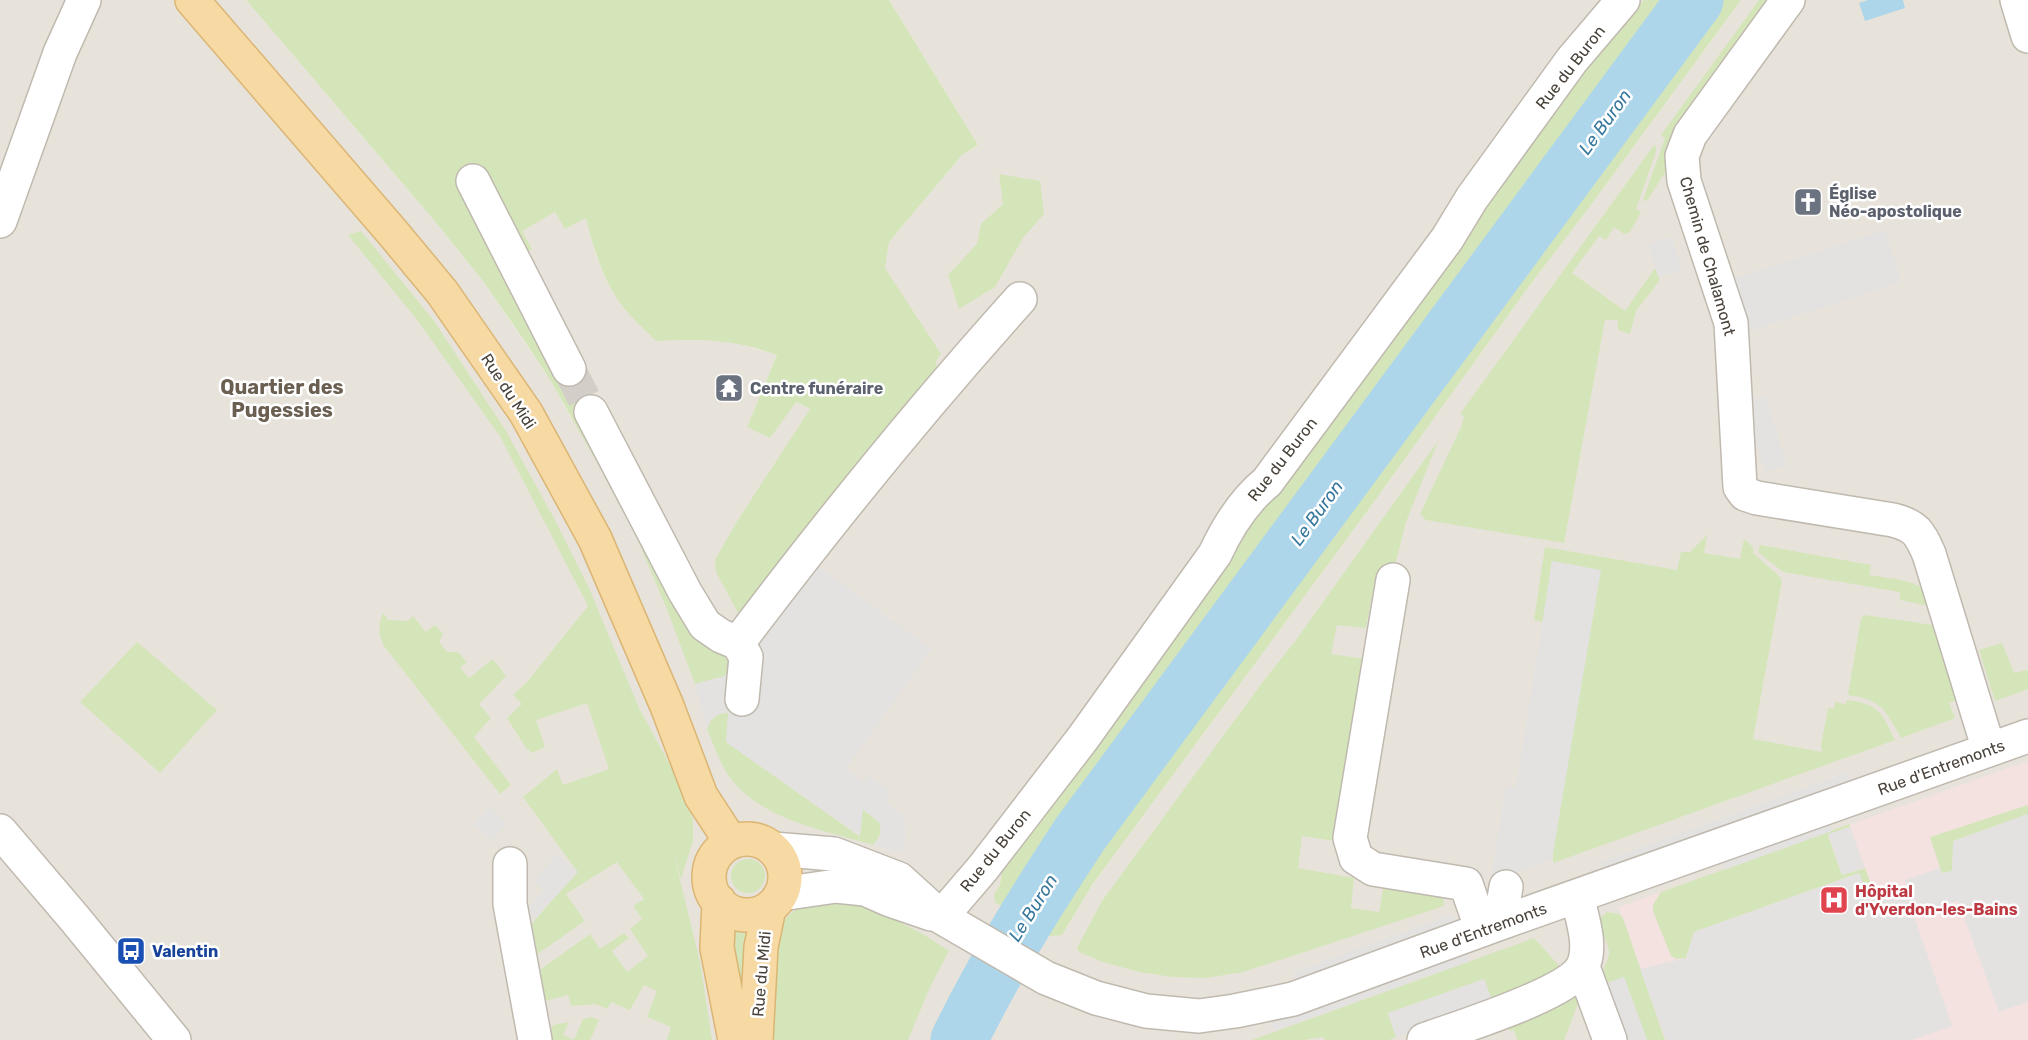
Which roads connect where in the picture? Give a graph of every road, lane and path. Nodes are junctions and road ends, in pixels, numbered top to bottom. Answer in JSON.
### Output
{"nodes":[{"id":1,"x":84,"y":0,"type":"edge"},
{"id":2,"x":111,"y":0,"type":"edge"},
{"id":3,"x":175,"y":0,"type":"edge"},
{"id":4,"x":192,"y":0,"type":"edge"},
{"id":5,"x":1623,"y":0,"type":"edge"},
{"id":6,"x":1788,"y":0,"type":"edge"},
{"id":7,"x":2017,"y":0,"type":"edge"},
{"id":8,"x":216,"y":29,"type":"junction"},
{"id":9,"x":2028,"y":36,"type":"edge"},
{"id":10,"x":60,"y":53,"type":"junction"},
{"id":11,"x":473,"y":181,"type":"dead end"},
{"id":12,"x":0,"y":221,"type":"edge"},
{"id":13,"x":1020,"y":298,"type":"dead end"},
{"id":14,"x":569,"y":369,"type":"tunnel mouth"},
{"id":15,"x":591,"y":412,"type":"tunnel mouth"},
{"id":16,"x":1393,"y":580,"type":"dead end"},
{"id":17,"x":738,"y":643,"type":"junction"},
{"id":18,"x":742,"y":699,"type":"dead end"},
{"id":19,"x":2028,"y":736,"type":"edge"},
{"id":20,"x":1989,"y":750,"type":"junction"},
{"id":21,"x":0,"y":831,"type":"edge"},
{"id":22,"x":731,"y":842,"type":"junction"},
{"id":23,"x":773,"y":849,"type":"junction"},
{"id":24,"x":510,"y":864,"type":"dead end"},
{"id":25,"x":1506,"y":887,"type":"dead end"},
{"id":26,"x":1577,"y":896,"type":"junction"},
{"id":27,"x":775,"y":901,"type":"junction"},
{"id":28,"x":719,"y":902,"type":"junction"},
{"id":29,"x":941,"y":917,"type":"junction"},
{"id":30,"x":1491,"y":927,"type":"junction"},
{"id":31,"x":1583,"y":967,"type":"junction"},
{"id":32,"x":1198,"y":1028,"type":"edge"},
{"id":33,"x":174,"y":1040,"type":"edge"},
{"id":34,"x":535,"y":1040,"type":"edge"},
{"id":35,"x":735,"y":1040,"type":"edge"},
{"id":36,"x":756,"y":1040,"type":"edge"},
{"id":37,"x":1424,"y":1040,"type":"edge"},
{"id":38,"x":1610,"y":1040,"type":"edge"}],
"edges":[{"from":1,"to":10,"type":"street"},
{"from":2,"to":10,"type":"street"},
{"from":3,"to":8,"type":"street"},
{"from":4,"to":8,"type":"main road","name":"Rue du Midi"},
{"from":5,"to":29,"type":"street","name":"Rue du Buron"},
{"from":6,"to":20,"type":"street","name":"Chemin de Chalamont"},
{"from":7,"to":9,"type":"street"},
{"from":8,"to":22,"type":"main road","name":"Rue du Midi"},
{"from":10,"to":12,"type":"street"},
{"from":11,"to":14,"type":"street"},
{"from":13,"to":17,"type":"street"},
{"from":15,"to":17,"type":"street"},
{"from":16,"to":30,"type":"street"},
{"from":17,"to":18,"type":"street"},
{"from":19,"to":20,"type":"street","name":"Rue d'Entremonts"},
{"from":20,"to":26,"type":"street","name":"Rue d'Entremonts"},
{"from":21,"to":33,"type":"street"},
{"from":22,"to":23,"type":"main road"},
{"from":22,"to":28,"type":"main road"},
{"from":23,"to":27,"type":"main road"},
{"from":23,"to":29,"type":"street","name":"Rue d'Entremonts"},
{"from":24,"to":34,"type":"street"},
{"from":25,"to":30,"type":"street"},
{"from":26,"to":30,"type":"street","name":"Rue d'Entremonts"},
{"from":26,"to":31,"type":"street"},
{"from":27,"to":28,"type":"main road"},
{"from":27,"to":29,"type":"street","name":"Rue d'Entremonts"},
{"from":27,"to":36,"type":"main road","name":"Rue du Midi"},
{"from":28,"to":35,"type":"main road","name":"Rue du Midi"},
{"from":29,"to":32,"type":"street","name":"Rue d'Entremonts"},
{"from":30,"to":32,"type":"street","name":"Rue d'Entremonts"},
{"from":31,"to":37,"type":"street"},
{"from":31,"to":38,"type":"street"}]}
